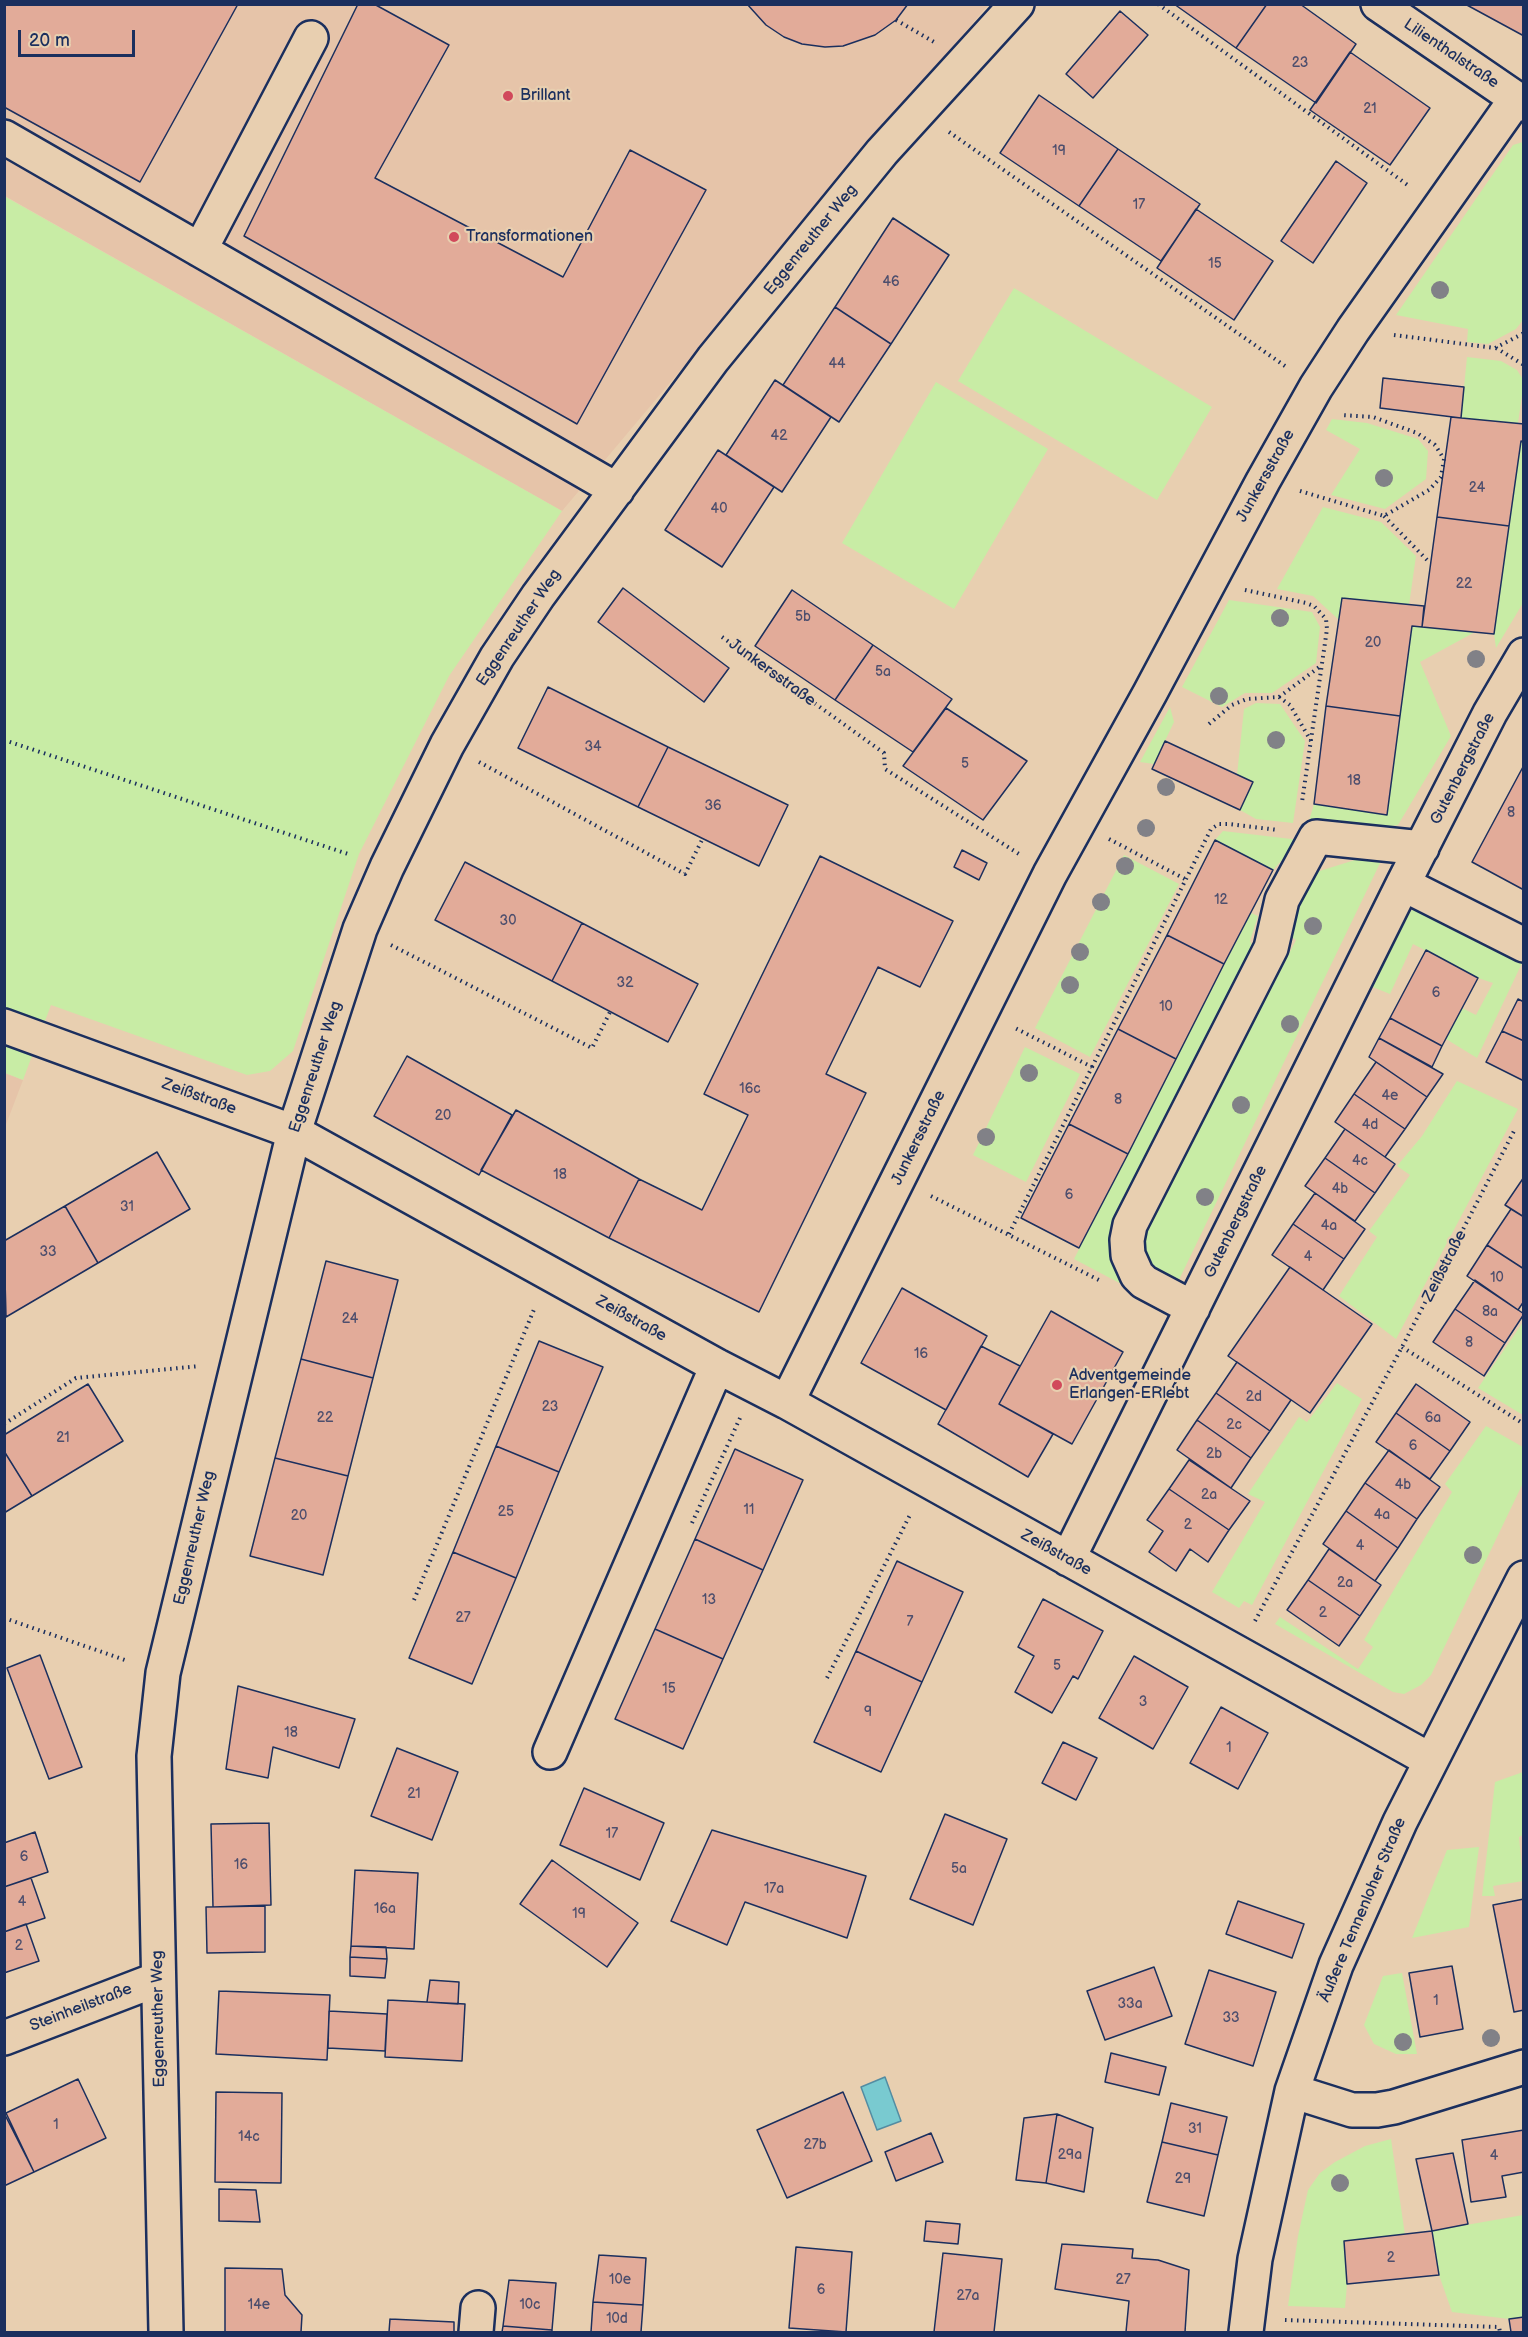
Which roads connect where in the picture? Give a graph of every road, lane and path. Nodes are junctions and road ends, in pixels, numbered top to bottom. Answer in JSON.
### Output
{"nodes":[{"id":1,"x":1017,"y":4,"type":"edge"},
{"id":2,"x":1158,"y":4,"type":"edge"},
{"id":3,"x":1378,"y":4,"type":"edge"},
{"id":4,"x":896,"y":20,"type":"dead end"},
{"id":5,"x":921,"y":34,"type":"dead end"},
{"id":6,"x":311,"y":38,"type":"dead end"},
{"id":7,"x":1520,"y":102,"type":"edge"},
{"id":8,"x":920,"y":112,"type":"junction"},
{"id":9,"x":4,"y":137,"type":"edge"},
{"id":10,"x":1439,"y":208,"type":"junction"},
{"id":11,"x":200,"y":250,"type":"junction"},
{"id":12,"x":1353,"y":330,"type":"junction"},
{"id":13,"x":1524,"y":333,"type":"edge"},
{"id":14,"x":1495,"y":348,"type":"junction"},
{"id":15,"x":1524,"y":365,"type":"edge"},
{"id":16,"x":1309,"y":400,"type":"junction"},
{"id":17,"x":1263,"y":480,"type":"junction"},
{"id":18,"x":617,"y":490,"type":"junction"},
{"id":19,"x":1384,"y":516,"type":"junction"},
{"id":20,"x":1430,"y":563,"type":"dead end"},
{"id":21,"x":1209,"y":582,"type":"junction"},
{"id":22,"x":722,"y":637,"type":"dead end"},
{"id":23,"x":1524,"y":655,"type":"edge"},
{"id":24,"x":1322,"y":665,"type":"junction"},
{"id":25,"x":1280,"y":697,"type":"junction"},
{"id":26,"x":1209,"y":724,"type":"dead end"},
{"id":27,"x":4,"y":740,"type":"edge"},
{"id":28,"x":1311,"y":741,"type":"junction"},
{"id":29,"x":447,"y":745,"type":"junction"},
{"id":30,"x":1301,"y":810,"type":"dead end"},
{"id":31,"x":1079,"y":822,"type":"junction"},
{"id":32,"x":1287,"y":831,"type":"dead end"},
{"id":33,"x":703,"y":838,"type":"dead end"},
{"id":34,"x":1422,"y":848,"type":"junction"},
{"id":35,"x":387,"y":867,"type":"junction"},
{"id":36,"x":1050,"y":874,"type":"junction"},
{"id":37,"x":1185,"y":879,"type":"junction"},
{"id":38,"x":1403,"y":884,"type":"junction"},
{"id":39,"x":360,"y":929,"type":"junction"},
{"id":40,"x":1524,"y":945,"type":"edge"},
{"id":41,"x":980,"y":1011,"type":"junction"},
{"id":42,"x":610,"y":1012,"type":"dead end"},
{"id":43,"x":4,"y":1026,"type":"edge"},
{"id":44,"x":1092,"y":1067,"type":"junction"},
{"id":45,"x":1514,"y":1131,"type":"dead end"},
{"id":46,"x":294,"y":1132,"type":"junction"},
{"id":47,"x":898,"y":1180,"type":"junction"},
{"id":48,"x":1008,"y":1234,"type":"junction"},
{"id":49,"x":549,"y":1274,"type":"junction"},
{"id":50,"x":1102,"y":1281,"type":"dead end"},
{"id":51,"x":1193,"y":1308,"type":"junction"},
{"id":52,"x":1402,"y":1347,"type":"junction"},
{"id":53,"x":237,"y":1362,"type":"junction"},
{"id":54,"x":717,"y":1366,"type":"junction"},
{"id":55,"x":786,"y":1402,"type":"junction"},
{"id":56,"x":4,"y":1424,"type":"edge"},
{"id":57,"x":1524,"y":1424,"type":"edge"},
{"id":58,"x":927,"y":1480,"type":"junction"},
{"id":59,"x":1068,"y":1559,"type":"junction"},
{"id":60,"x":1524,"y":1578,"type":"edge"},
{"id":61,"x":414,"y":1600,"type":"dead end"},
{"id":62,"x":4,"y":1618,"type":"edge"},
{"id":63,"x":1237,"y":1653,"type":"junction"},
{"id":64,"x":163,"y":1672,"type":"junction"},
{"id":65,"x":827,"y":1678,"type":"dead end"},
{"id":66,"x":550,"y":1752,"type":"dead end"},
{"id":67,"x":1430,"y":1760,"type":"junction"},
{"id":68,"x":158,"y":1978,"type":"junction"},
{"id":69,"x":4,"y":2038,"type":"edge"},
{"id":70,"x":1524,"y":2067,"type":"edge"},
{"id":71,"x":1292,"y":2091,"type":"junction"},
{"id":72,"x":1247,"y":2326,"type":"edge"},
{"id":73,"x":166,"y":2332,"type":"edge"},
{"id":74,"x":1500,"y":2332,"type":"edge"}],
"edges":[{"from":1,"to":8,"type":"street","name":"Eggenreuther Weg"},
{"from":2,"to":10,"type":"path"},
{"from":3,"to":7,"type":"street","name":"Lilienthalstraße"},
{"from":4,"to":5,"type":"path"},
{"from":6,"to":11,"type":"street"},
{"from":7,"to":10,"type":"street","name":"Junkersstraße"},
{"from":8,"to":16,"type":"path"},
{"from":8,"to":18,"type":"street","name":"Eggenreuther Weg"},
{"from":9,"to":11,"type":"street"},
{"from":10,"to":12,"type":"street","name":"Junkersstraße"},
{"from":11,"to":18,"type":"street"},
{"from":12,"to":14,"type":"path"},
{"from":12,"to":16,"type":"street","name":"Junkersstraße"},
{"from":13,"to":14,"type":"path"},
{"from":14,"to":15,"type":"path"},
{"from":16,"to":17,"type":"street","name":"Junkersstraße"},
{"from":16,"to":19,"type":"path"},
{"from":17,"to":19,"type":"path"},
{"from":17,"to":21,"type":"street","name":"Junkersstraße"},
{"from":18,"to":29,"type":"street","name":"Eggenreuther Weg"},
{"from":19,"to":20,"type":"path"},
{"from":21,"to":24,"type":"path"},
{"from":21,"to":31,"type":"street","name":"Junkersstraße"},
{"from":22,"to":36,"type":"path","name":"Junkersstraße"},
{"from":23,"to":34,"type":"street","name":"Gutenbergstraße"},
{"from":24,"to":25,"type":"path"},
{"from":24,"to":28,"type":"path"},
{"from":25,"to":26,"type":"path"},
{"from":25,"to":28,"type":"path"},
{"from":27,"to":35,"type":"path"},
{"from":28,"to":30,"type":"path"},
{"from":29,"to":33,"type":"path"},
{"from":29,"to":35,"type":"street","name":"Eggenreuther Weg"},
{"from":31,"to":36,"type":"street","name":"Junkersstraße"},
{"from":31,"to":37,"type":"path"},
{"from":32,"to":37,"type":"path"},
{"from":34,"to":38,"type":"street","name":"Gutenbergstraße"},
{"from":34,"to":51,"type":"street"},
{"from":35,"to":39,"type":"street","name":"Eggenreuther Weg"},
{"from":36,"to":41,"type":"street","name":"Junkersstraße"},
{"from":37,"to":44,"type":"path"},
{"from":38,"to":40,"type":"street"},
{"from":38,"to":51,"type":"street","name":"Gutenbergstraße"},
{"from":39,"to":42,"type":"path"},
{"from":39,"to":46,"type":"street","name":"Eggenreuther Weg"},
{"from":41,"to":44,"type":"path"},
{"from":41,"to":47,"type":"street","name":"Junkersstraße"},
{"from":43,"to":46,"type":"street","name":"Zeißstraße"},
{"from":44,"to":48,"type":"path"},
{"from":45,"to":52,"type":"path","name":"Zeißstraße"},
{"from":46,"to":49,"type":"street","name":"Zeißstraße"},
{"from":46,"to":53,"type":"street","name":"Eggenreuther Weg"},
{"from":47,"to":48,"type":"path"},
{"from":47,"to":55,"type":"street","name":"Junkersstraße"},
{"from":48,"to":50,"type":"path"},
{"from":49,"to":54,"type":"street","name":"Zeißstraße"},
{"from":49,"to":61,"type":"path"},
{"from":51,"to":59,"type":"street","name":"Gutenbergstraße"},
{"from":52,"to":57,"type":"path"},
{"from":52,"to":63,"type":"path","name":"Zeißstraße"},
{"from":53,"to":56,"type":"path"},
{"from":53,"to":64,"type":"street","name":"Eggenreuther Weg"},
{"from":54,"to":55,"type":"street","name":"Zeißstraße"},
{"from":54,"to":66,"type":"street"},
{"from":55,"to":58,"type":"street","name":"Zeißstraße"},
{"from":58,"to":59,"type":"street","name":"Zeißstraße"},
{"from":58,"to":65,"type":"path"},
{"from":59,"to":63,"type":"street","name":"Zeißstraße"},
{"from":60,"to":67,"type":"street","name":"Äußere Tennenloher Straße"},
{"from":62,"to":64,"type":"path"},
{"from":63,"to":67,"type":"street","name":"Zeißstraße"},
{"from":64,"to":68,"type":"street","name":"Eggenreuther Weg"},
{"from":67,"to":71,"type":"street","name":"Äußere Tennenloher Straße"},
{"from":68,"to":69,"type":"street","name":"Steinheilstraße"},
{"from":68,"to":73,"type":"street","name":"Eggenreuther Weg"},
{"from":70,"to":71,"type":"street"},
{"from":71,"to":72,"type":"street","name":"Äußere Tennenloher Straße"},
{"from":72,"to":74,"type":"path"}]}
